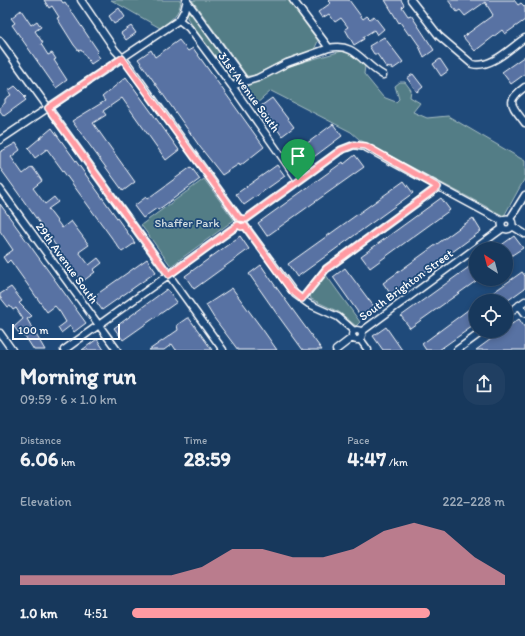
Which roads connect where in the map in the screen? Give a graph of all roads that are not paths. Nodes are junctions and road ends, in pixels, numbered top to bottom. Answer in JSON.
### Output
{"nodes":[{"id":1,"x":81,"y":0,"type":"edge"},
{"id":2,"x":186,"y":0,"type":"edge"},
{"id":3,"x":293,"y":0,"type":"edge"},
{"id":4,"x":411,"y":0,"type":"edge"},
{"id":5,"x":179,"y":20,"type":"junction"},
{"id":6,"x":525,"y":38,"type":"edge"},
{"id":7,"x":0,"y":41,"type":"edge"},
{"id":8,"x":329,"y":48,"type":"junction"},
{"id":9,"x":122,"y":58,"type":"junction"},
{"id":10,"x":383,"y":75,"type":"dead end"},
{"id":11,"x":245,"y":81,"type":"junction"},
{"id":12,"x":232,"y":86,"type":"junction"},
{"id":13,"x":525,"y":87,"type":"edge"},
{"id":14,"x":48,"y":108,"type":"junction"},
{"id":15,"x":525,"y":123,"type":"edge"},
{"id":16,"x":0,"y":140,"type":"edge"},
{"id":17,"x":298,"y":180,"type":"junction"},
{"id":18,"x":438,"y":187,"type":"junction"},
{"id":19,"x":0,"y":189,"type":"edge"},
{"id":20,"x":525,"y":195,"type":"edge"},
{"id":21,"x":242,"y":218,"type":"junction"},
{"id":22,"x":510,"y":219,"type":"junction"},
{"id":23,"x":238,"y":225,"type":"junction"},
{"id":24,"x":502,"y":225,"type":"junction"},
{"id":25,"x":245,"y":226,"type":"junction"},
{"id":26,"x":512,"y":226,"type":"junction"},
{"id":27,"x":525,"y":234,"type":"edge"},
{"id":28,"x":169,"y":275,"type":"junction"},
{"id":29,"x":302,"y":299,"type":"junction"},
{"id":30,"x":525,"y":301,"type":"edge"},
{"id":31,"x":519,"y":305,"type":"junction"},
{"id":32,"x":513,"y":310,"type":"edge"},
{"id":33,"x":525,"y":313,"type":"edge"},
{"id":34,"x":99,"y":326,"type":"junction"},
{"id":35,"x":0,"y":334,"type":"edge"},
{"id":36,"x":354,"y":334,"type":"junction"},
{"id":37,"x":361,"y":335,"type":"junction"},
{"id":38,"x":473,"y":338,"type":"edge"},
{"id":39,"x":12,"y":350,"type":"edge"},
{"id":40,"x":64,"y":350,"type":"edge"},
{"id":41,"x":117,"y":350,"type":"edge"},
{"id":42,"x":223,"y":350,"type":"edge"},
{"id":43,"x":336,"y":350,"type":"edge"},
{"id":44,"x":368,"y":350,"type":"edge"},
{"id":45,"x":457,"y":350,"type":"edge"}],
"edges":[{"from":1,"to":9,"type":"street"},
{"from":2,"to":5,"type":"street"},
{"from":2,"to":11,"type":"street","name":"31st Avenue South"},
{"from":3,"to":8,"type":"street"},
{"from":4,"to":6,"type":"street"},
{"from":5,"to":9,"type":"street"},
{"from":5,"to":12,"type":"street","name":"31st Avenue South"},
{"from":7,"to":14,"type":"street"},
{"from":8,"to":10,"type":"street"},
{"from":8,"to":11,"type":"street"},
{"from":9,"to":14,"type":"street"},
{"from":9,"to":21,"type":"street"},
{"from":11,"to":12,"type":"street"},
{"from":12,"to":17,"type":"street","name":"31st Avenue South"},
{"from":13,"to":15,"type":"street"},
{"from":14,"to":16,"type":"street"},
{"from":14,"to":28,"type":"street"},
{"from":17,"to":18,"type":"street"},
{"from":17,"to":21,"type":"street"},
{"from":18,"to":24,"type":"street"},
{"from":18,"to":29,"type":"street"},
{"from":19,"to":34,"type":"street","name":"29th Avenue South"},
{"from":20,"to":22,"type":"street"},
{"from":21,"to":23,"type":"street"},
{"from":21,"to":25,"type":"street"},
{"from":22,"to":24,"type":"street"},
{"from":22,"to":26,"type":"street"},
{"from":23,"to":25,"type":"street"},
{"from":23,"to":28,"type":"street"},
{"from":24,"to":26,"type":"street"},
{"from":24,"to":37,"type":"street","name":"South Brighton Street"},
{"from":25,"to":29,"type":"street"},
{"from":26,"to":27,"type":"street"},
{"from":28,"to":34,"type":"street"},
{"from":28,"to":42,"type":"street"},
{"from":29,"to":36,"type":"street"},
{"from":30,"to":31,"type":"street"},
{"from":31,"to":32,"type":"street"},
{"from":31,"to":33,"type":"street"},
{"from":34,"to":40,"type":"street"},
{"from":34,"to":41,"type":"street","name":"29th Avenue South"},
{"from":35,"to":39,"type":"street"},
{"from":36,"to":37,"type":"street"},
{"from":36,"to":43,"type":"street","name":"South Brighton Street"},
{"from":37,"to":44,"type":"street"},
{"from":38,"to":45,"type":"street"}]}
